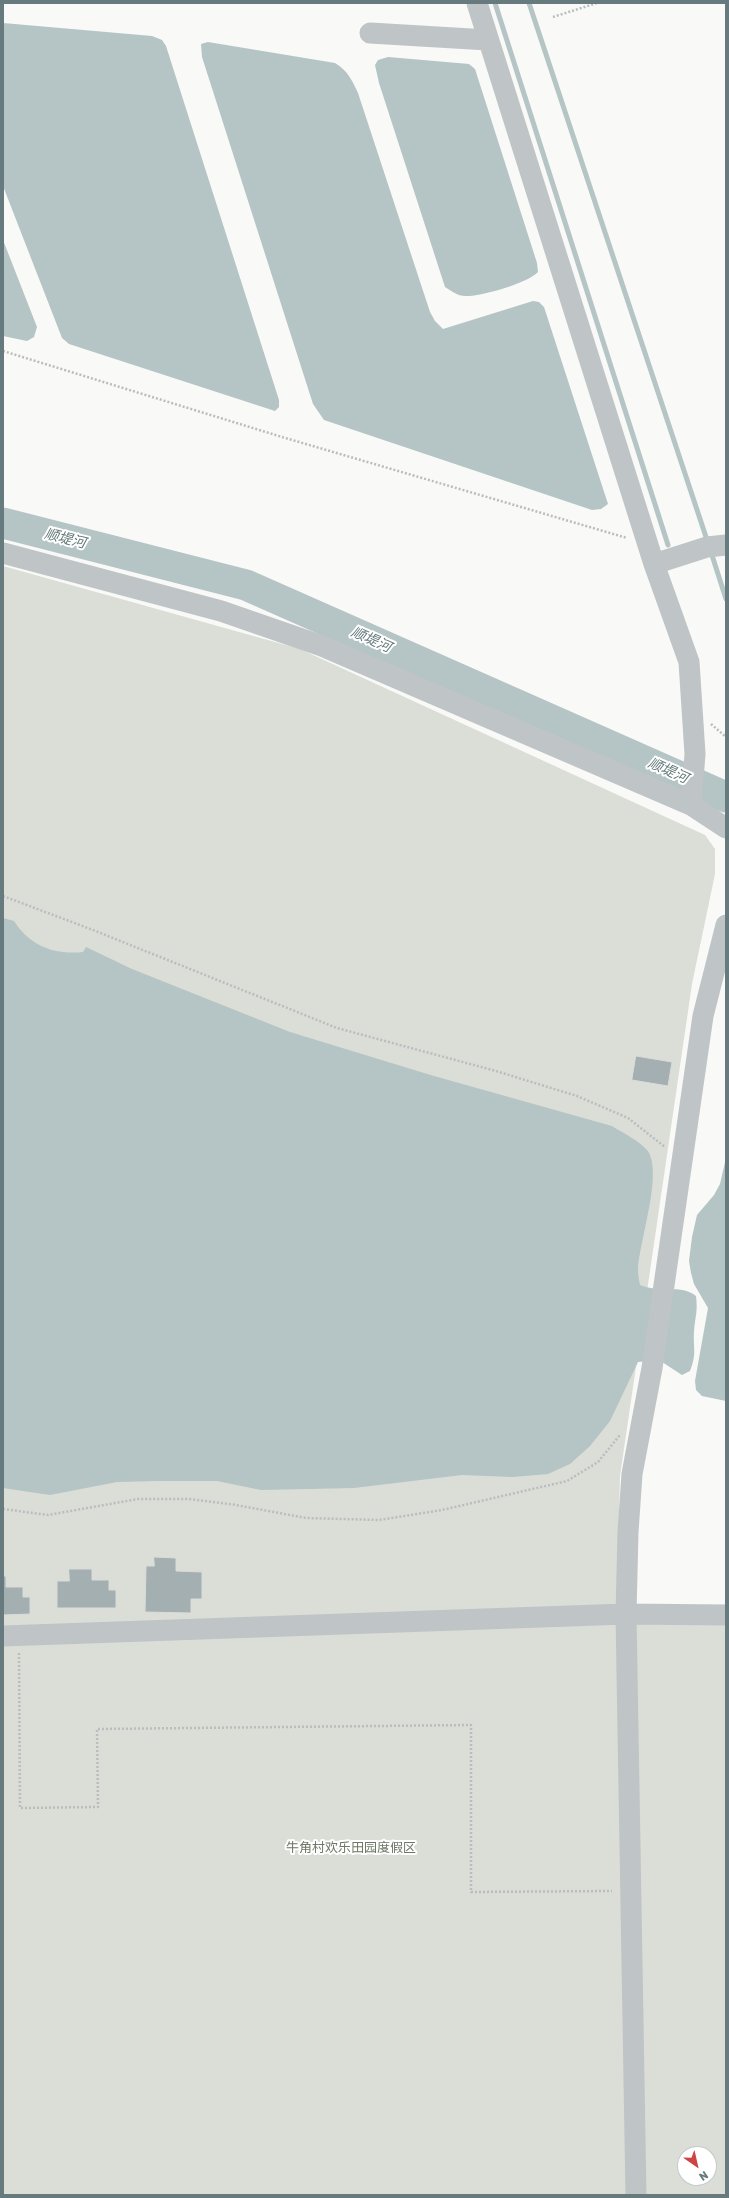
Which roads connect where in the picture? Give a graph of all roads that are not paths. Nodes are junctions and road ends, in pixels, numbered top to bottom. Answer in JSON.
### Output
{"nodes":[{"id":1,"x":477,"y":3,"type":"edge"},
{"id":2,"x":370,"y":33,"type":"dead end"},
{"id":3,"x":488,"y":40,"type":"junction"},
{"id":4,"x":716,"y":546,"type":"edge"},
{"id":5,"x":3,"y":553,"type":"edge"},
{"id":6,"x":652,"y":554,"type":"junction"},
{"id":7,"x":691,"y":805,"type":"junction"},
{"id":8,"x":726,"y":828,"type":"edge"},
{"id":9,"x":726,"y":925,"type":"edge"},
{"id":10,"x":626,"y":1614,"type":"junction"},
{"id":11,"x":726,"y":1615,"type":"edge"},
{"id":12,"x":11,"y":1635,"type":"edge"},
{"id":13,"x":636,"y":2195,"type":"edge"}],
"edges":[{"from":1,"to":3,"type":"street"},
{"from":2,"to":3,"type":"street"},
{"from":3,"to":6,"type":"street"},
{"from":4,"to":6,"type":"street"},
{"from":5,"to":7,"type":"street"},
{"from":6,"to":7,"type":"street"},
{"from":7,"to":8,"type":"street"},
{"from":9,"to":10,"type":"street"},
{"from":10,"to":11,"type":"street"},
{"from":10,"to":12,"type":"street"},
{"from":10,"to":13,"type":"street"}]}
